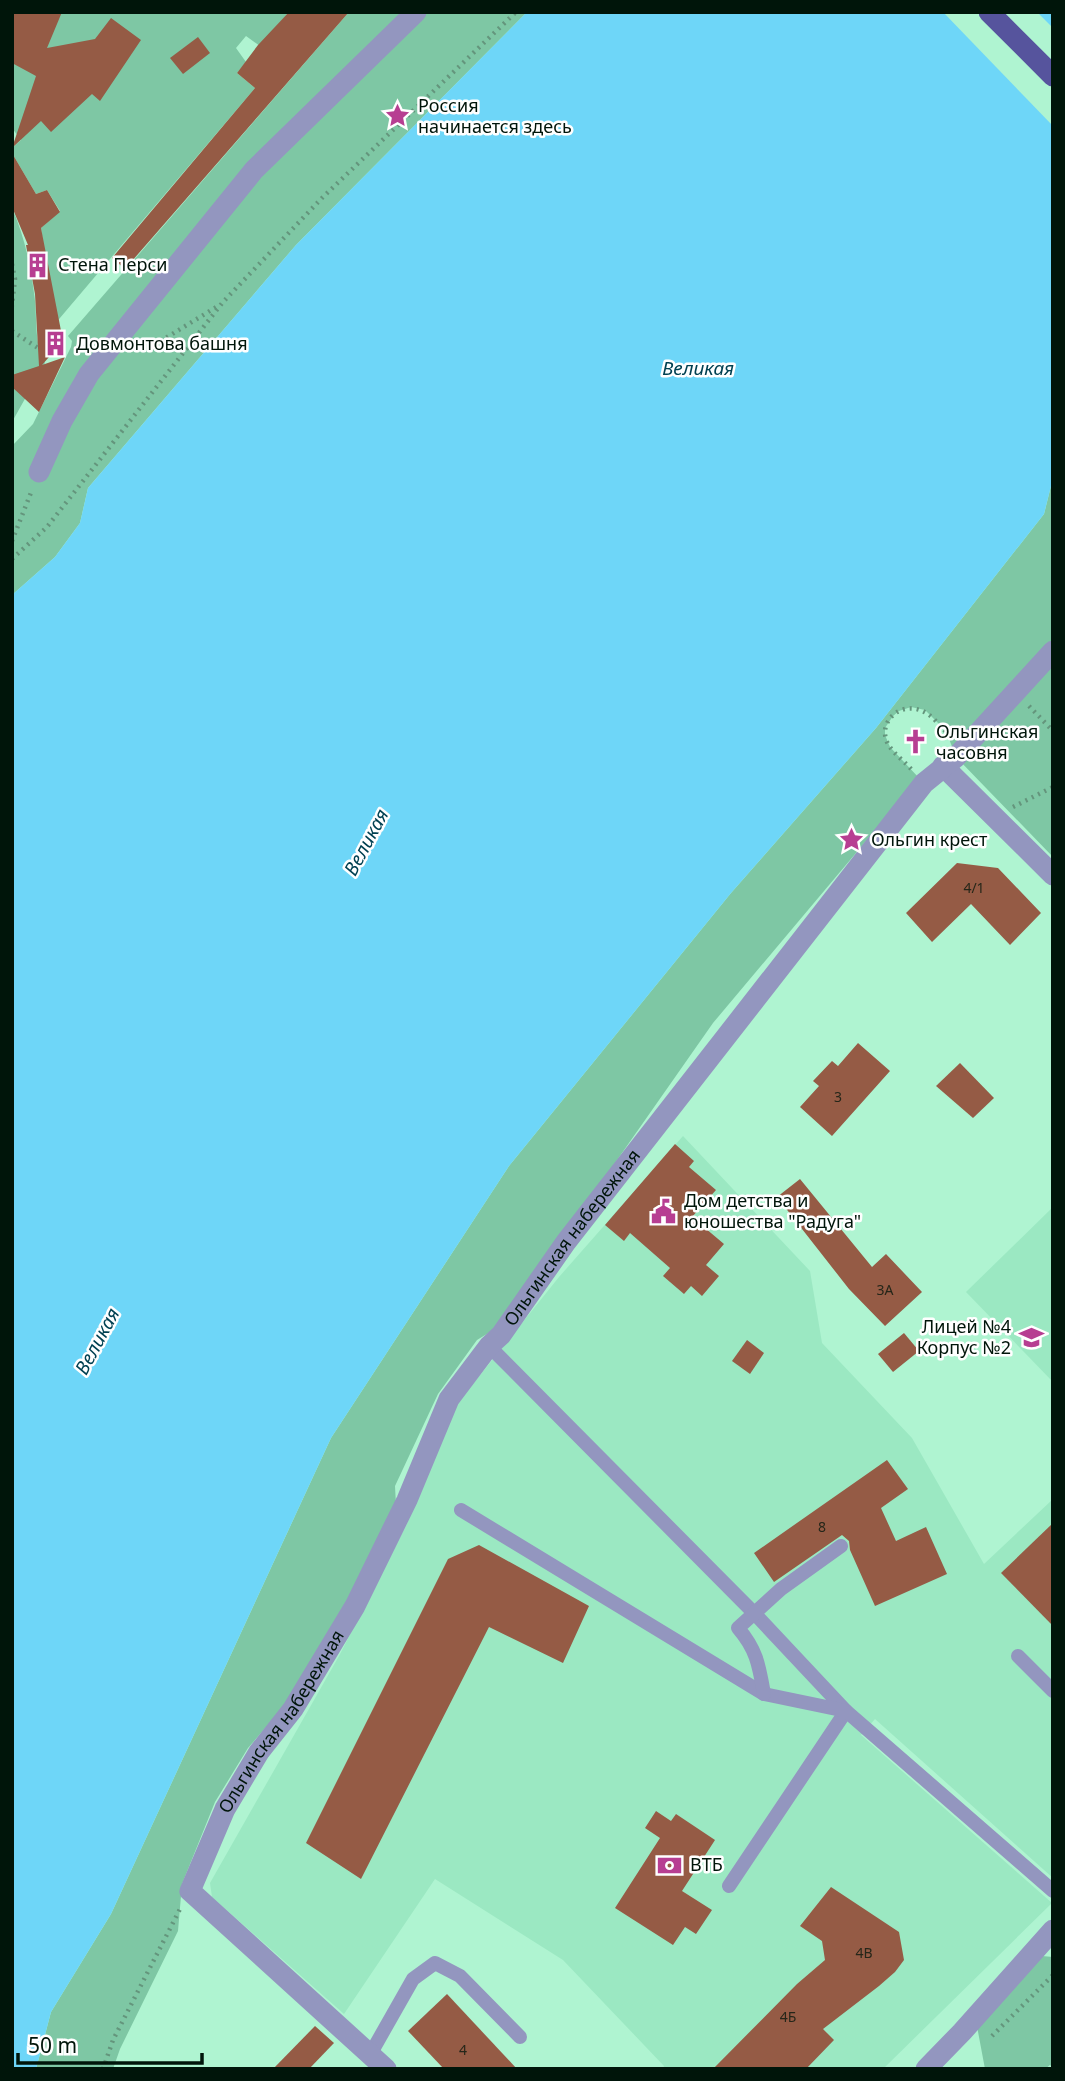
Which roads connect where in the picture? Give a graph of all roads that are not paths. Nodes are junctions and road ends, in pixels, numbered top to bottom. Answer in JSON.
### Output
{"nodes":[{"id":1,"x":416,"y":12,"type":"edge"},
{"id":2,"x":989,"y":12,"type":"edge"},
{"id":3,"x":1053,"y":76,"type":"edge"},
{"id":4,"x":39,"y":472,"type":"road end"},
{"id":5,"x":1053,"y":650,"type":"edge"},
{"id":6,"x":943,"y":766,"type":"junction"},
{"id":7,"x":1053,"y":875,"type":"edge"},
{"id":8,"x":489,"y":1346,"type":"junction"},
{"id":9,"x":461,"y":1510,"type":"dead end"},
{"id":10,"x":841,"y":1546,"type":"dead end"},
{"id":11,"x":755,"y":1614,"type":"junction"},
{"id":12,"x":1018,"y":1656,"type":"dead end"},
{"id":13,"x":1053,"y":1691,"type":"edge"},
{"id":14,"x":764,"y":1694,"type":"junction"},
{"id":15,"x":846,"y":1712,"type":"junction"},
{"id":16,"x":729,"y":1886,"type":"dead end"},
{"id":17,"x":1053,"y":1891,"type":"edge"},
{"id":18,"x":1053,"y":1930,"type":"edge"},
{"id":19,"x":520,"y":2037,"type":"dead end"},
{"id":20,"x":370,"y":2053,"type":"junction"},
{"id":21,"x":386,"y":2069,"type":"edge"},
{"id":22,"x":926,"y":2069,"type":"edge"}],
"edges":[{"from":1,"to":4,"type":"street"},
{"from":2,"to":3,"type":"main road"},
{"from":5,"to":6,"type":"street","name":"Ольгинская набережная"},
{"from":6,"to":7,"type":"street"},
{"from":6,"to":8,"type":"street","name":"Ольгинская набережная"},
{"from":8,"to":11,"type":"lane"},
{"from":8,"to":20,"type":"street","name":"Ольгинская набережная"},
{"from":9,"to":14,"type":"lane"},
{"from":10,"to":11,"type":"lane"},
{"from":11,"to":14,"type":"lane"},
{"from":11,"to":15,"type":"lane"},
{"from":12,"to":13,"type":"lane"},
{"from":14,"to":15,"type":"lane"},
{"from":15,"to":16,"type":"lane"},
{"from":15,"to":17,"type":"lane"},
{"from":18,"to":22,"type":"street"},
{"from":19,"to":20,"type":"lane"},
{"from":20,"to":21,"type":"street"}]}
